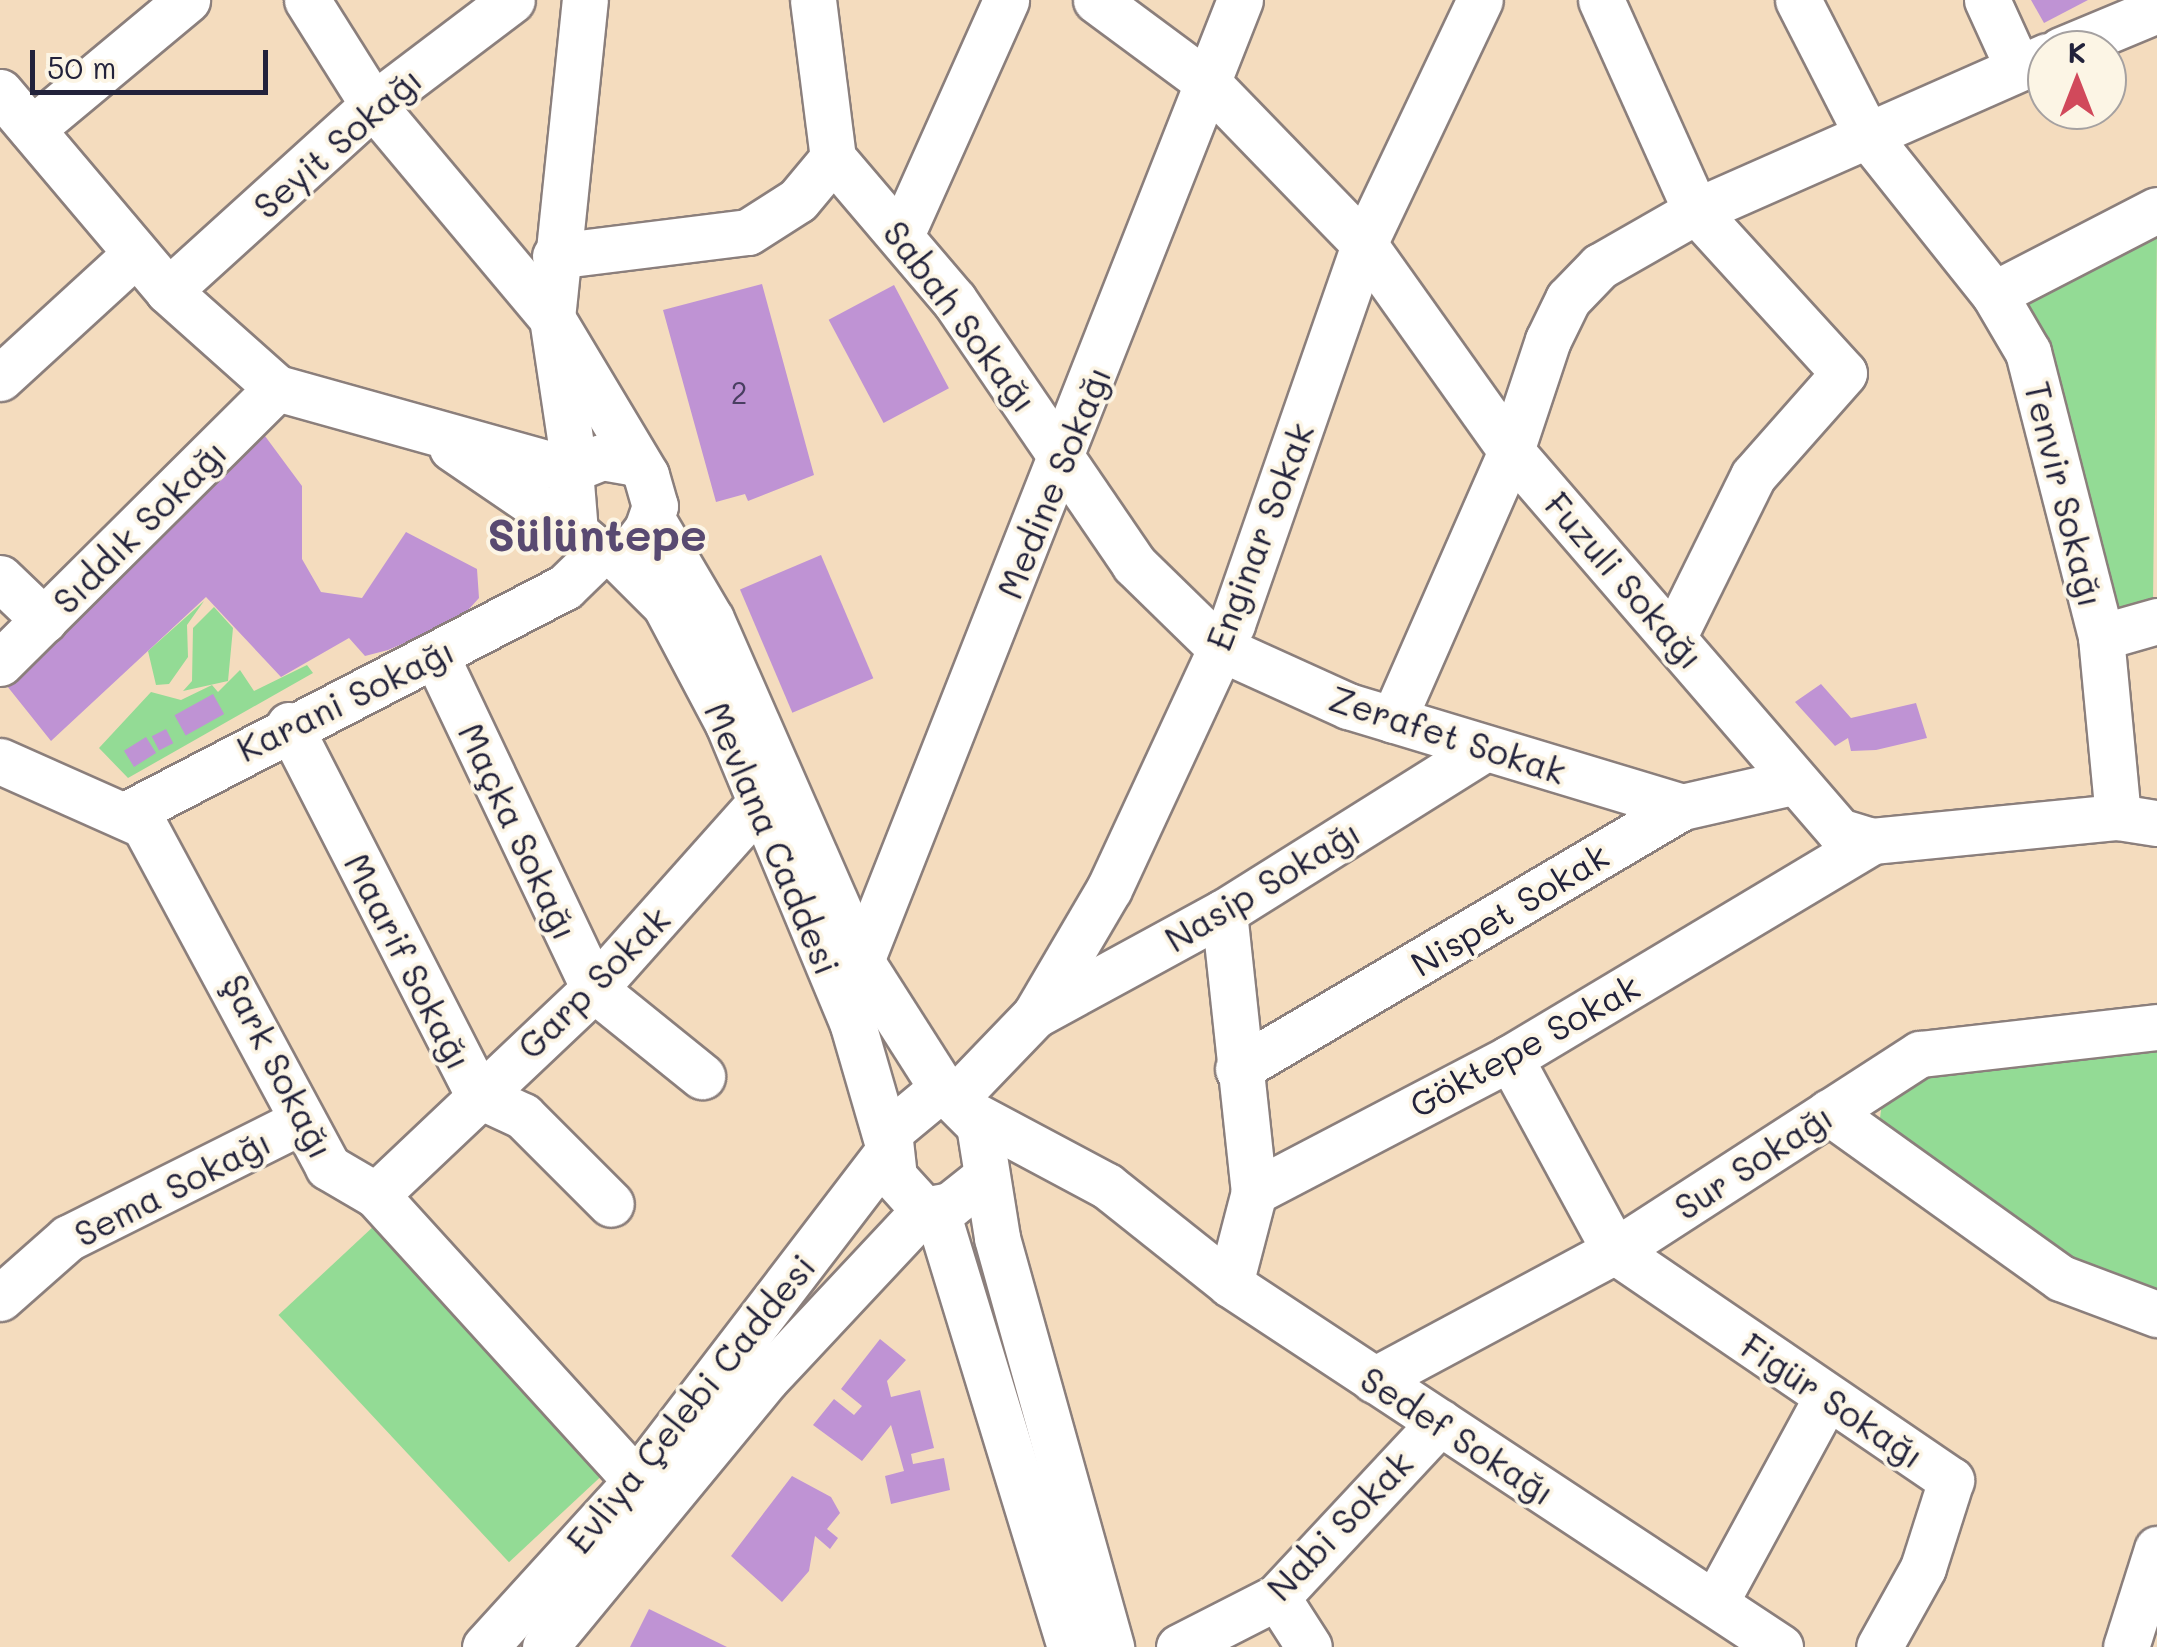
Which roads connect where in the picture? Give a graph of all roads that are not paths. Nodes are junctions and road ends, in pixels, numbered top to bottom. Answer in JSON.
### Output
{"nodes":[{"id":1,"x":187,"y":0,"type":"edge"},
{"id":2,"x":307,"y":0,"type":"edge"},
{"id":3,"x":512,"y":0,"type":"edge"},
{"id":4,"x":584,"y":0,"type":"edge"},
{"id":5,"x":812,"y":0,"type":"edge"},
{"id":6,"x":1006,"y":0,"type":"edge"},
{"id":7,"x":1096,"y":0,"type":"edge"},
{"id":8,"x":1240,"y":0,"type":"edge"},
{"id":9,"x":1480,"y":0,"type":"edge"},
{"id":10,"x":1601,"y":0,"type":"edge"},
{"id":11,"x":1798,"y":0,"type":"edge"},
{"id":12,"x":1987,"y":0,"type":"edge"},
{"id":13,"x":2157,"y":10,"type":"edge"},
{"id":14,"x":2109,"y":30,"type":"edge"},
{"id":15,"x":2027,"y":55,"type":"edge"},
{"id":16,"x":2027,"y":64,"type":"edge"},
{"id":17,"x":1207,"y":82,"type":"junction"},
{"id":18,"x":0,"y":92,"type":"edge"},
{"id":19,"x":373,"y":105,"type":"junction"},
{"id":20,"x":32,"y":129,"type":"junction"},
{"id":21,"x":1867,"y":135,"type":"junction"},
{"id":22,"x":834,"y":158,"type":"junction"},
{"id":23,"x":2157,"y":210,"type":"edge"},
{"id":24,"x":1696,"y":211,"type":"junction"},
{"id":25,"x":902,"y":233,"type":"junction"},
{"id":26,"x":1364,"y":244,"type":"junction"},
{"id":27,"x":134,"y":255,"type":"junction"},
{"id":28,"x":556,"y":256,"type":"junction"},
{"id":29,"x":168,"y":291,"type":"junction"},
{"id":30,"x":1994,"y":294,"type":"junction"},
{"id":31,"x":552,"y":318,"type":"junction"},
{"id":32,"x":0,"y":378,"type":"edge"},
{"id":33,"x":277,"y":388,"type":"junction"},
{"id":34,"x":422,"y":427,"type":"junction"},
{"id":35,"x":1511,"y":451,"type":"junction"},
{"id":36,"x":1064,"y":457,"type":"junction"},
{"id":37,"x":636,"y":464,"type":"junction"},
{"id":38,"x":572,"y":468,"type":"junction"},
{"id":39,"x":652,"y":519,"type":"junction"},
{"id":40,"x":594,"y":547,"type":"junction"},
{"id":41,"x":0,"y":578,"type":"edge"},
{"id":42,"x":44,"y":620,"type":"junction"},
{"id":43,"x":2157,"y":621,"type":"edge"},
{"id":44,"x":1676,"y":632,"type":"junction"},
{"id":45,"x":2101,"y":636,"type":"junction"},
{"id":46,"x":1220,"y":648,"type":"junction"},
{"id":47,"x":436,"y":656,"type":"junction"},
{"id":48,"x":0,"y":663,"type":"edge"},
{"id":49,"x":1393,"y":720,"type":"junction"},
{"id":50,"x":289,"y":725,"type":"junction"},
{"id":51,"x":1485,"y":748,"type":"junction"},
{"id":52,"x":0,"y":761,"type":"edge"},
{"id":53,"x":1792,"y":782,"type":"junction"},
{"id":54,"x":759,"y":804,"type":"junction"},
{"id":55,"x":1682,"y":806,"type":"junction"},
{"id":56,"x":127,"y":814,"type":"junction"},
{"id":57,"x":2138,"y":820,"type":"edge"},
{"id":58,"x":1872,"y":841,"type":"junction"},
{"id":59,"x":1224,"y":912,"type":"junction"},
{"id":60,"x":861,"y":961,"type":"junction"},
{"id":61,"x":594,"y":989,"type":"junction"},
{"id":62,"x":1035,"y":1015,"type":"junction"},
{"id":63,"x":2157,"y":1027,"type":"edge"},
{"id":64,"x":1510,"y":1058,"type":"junction"},
{"id":65,"x":1238,"y":1069,"type":"junction"},
{"id":66,"x":702,"y":1076,"type":"dead end"},
{"id":67,"x":478,"y":1095,"type":"junction"},
{"id":68,"x":1829,"y":1112,"type":"junction"},
{"id":69,"x":302,"y":1121,"type":"junction"},
{"id":70,"x":969,"y":1127,"type":"junction"},
{"id":71,"x":887,"y":1148,"type":"junction"},
{"id":72,"x":1254,"y":1192,"type":"junction"},
{"id":73,"x":376,"y":1195,"type":"junction"},
{"id":74,"x":611,"y":1204,"type":"dead end"},
{"id":75,"x":930,"y":1211,"type":"junction"},
{"id":76,"x":1615,"y":1251,"type":"junction"},
{"id":77,"x":1230,"y":1284,"type":"junction"},
{"id":78,"x":0,"y":1298,"type":"edge"},
{"id":79,"x":2157,"y":1314,"type":"edge"},
{"id":80,"x":1374,"y":1380,"type":"junction"},
{"id":81,"x":1828,"y":1397,"type":"junction"},
{"id":82,"x":1440,"y":1422,"type":"junction"},
{"id":83,"x":636,"y":1481,"type":"junction"},
{"id":84,"x":2157,"y":1549,"type":"edge"},
{"id":85,"x":1278,"y":1597,"type":"junction"},
{"id":86,"x":1715,"y":1602,"type":"junction"},
{"id":87,"x":485,"y":1647,"type":"edge"},
{"id":88,"x":544,"y":1647,"type":"edge"},
{"id":89,"x":1070,"y":1647,"type":"edge"},
{"id":90,"x":1111,"y":1647,"type":"edge"},
{"id":91,"x":1179,"y":1647,"type":"edge"},
{"id":92,"x":1309,"y":1647,"type":"edge"},
{"id":93,"x":1780,"y":1647,"type":"edge"},
{"id":94,"x":1879,"y":1647,"type":"edge"},
{"id":95,"x":2126,"y":1647,"type":"edge"}],
"edges":[{"from":1,"to":20,"type":"street"},
{"from":2,"to":19,"type":"street","name":"Mevlana Caddesi"},
{"from":3,"to":19,"type":"street","name":"Seyit Sokağı"},
{"from":4,"to":28,"type":"street"},
{"from":5,"to":22,"type":"street"},
{"from":6,"to":25,"type":"street"},
{"from":7,"to":17,"type":"street","name":"Fuzuli Sokağı"},
{"from":8,"to":17,"type":"street","name":"Medine Sokağı"},
{"from":9,"to":26,"type":"street","name":"Enginar Sokak"},
{"from":10,"to":24,"type":"street"},
{"from":11,"to":21,"type":"street","name":"Tenvir Sokağı"},
{"from":12,"to":15,"type":"street"},
{"from":13,"to":14,"type":"street"},
{"from":16,"to":21,"type":"street"},
{"from":17,"to":26,"type":"street","name":"Fuzuli Sokağı"},
{"from":17,"to":36,"type":"street","name":"Medine Sokağı"},
{"from":18,"to":20,"type":"street","name":"Mevlana Caddesi"},
{"from":19,"to":29,"type":"street","name":"Seyit Sokağı"},
{"from":19,"to":31,"type":"street","name":"Mevlana Caddesi"},
{"from":20,"to":27,"type":"street","name":"Mevlana Caddesi"},
{"from":21,"to":24,"type":"street"},
{"from":21,"to":30,"type":"street","name":"Tenvir Sokağı"},
{"from":22,"to":25,"type":"street","name":"Sabah Sokağı"},
{"from":22,"to":28,"type":"street"},
{"from":23,"to":30,"type":"street"},
{"from":24,"to":35,"type":"street"},
{"from":24,"to":44,"type":"street"},
{"from":25,"to":36,"type":"street","name":"Sabah Sokağı"},
{"from":26,"to":35,"type":"street","name":"Fuzuli Sokağı"},
{"from":26,"to":46,"type":"street","name":"Enginar Sokak"},
{"from":27,"to":29,"type":"street","name":"Mevlana Caddesi"},
{"from":27,"to":32,"type":"street"},
{"from":28,"to":31,"type":"street"},
{"from":29,"to":33,"type":"street","name":"Mevlana Caddesi"},
{"from":30,"to":45,"type":"street","name":"Tenvir Sokağı"},
{"from":31,"to":37,"type":"street","name":"Mevlana Caddesi"},
{"from":31,"to":38,"type":"street"},
{"from":33,"to":34,"type":"street","name":"Mevlana Caddesi"},
{"from":33,"to":42,"type":"street","name":"Sıddık Sokağı"},
{"from":34,"to":38,"type":"street","name":"Mevlana Caddesi"},
{"from":34,"to":40,"type":"street","name":"Mevlana Caddesi"},
{"from":35,"to":44,"type":"street","name":"Fuzuli Sokağı"},
{"from":35,"to":49,"type":"street"},
{"from":36,"to":46,"type":"street","name":"Sabah Sokağı"},
{"from":36,"to":60,"type":"street","name":"Medine Sokağı"},
{"from":37,"to":38,"type":"street"},
{"from":37,"to":39,"type":"street","name":"Mevlana Caddesi"},
{"from":38,"to":40,"type":"street"},
{"from":39,"to":40,"type":"street","name":"Karani Sokağı"},
{"from":39,"to":60,"type":"street","name":"Mevlana Caddesi"},
{"from":40,"to":47,"type":"street","name":"Karani Sokağı"},
{"from":40,"to":54,"type":"street","name":"Mevlana Caddesi"},
{"from":41,"to":42,"type":"street"},
{"from":42,"to":48,"type":"street","name":"Sıddık Sokağı"},
{"from":43,"to":45,"type":"street"},
{"from":44,"to":53,"type":"street","name":"Fuzuli Sokağı"},
{"from":45,"to":57,"type":"street","name":"Tenvir Sokağı"},
{"from":46,"to":49,"type":"street","name":"Zerafet Sokak"},
{"from":46,"to":62,"type":"street","name":"Enginar Sokak"},
{"from":47,"to":50,"type":"street","name":"Karani Sokağı"},
{"from":47,"to":61,"type":"street","name":"Maçka Sokağı"},
{"from":49,"to":51,"type":"street","name":"Zerafet Sokak"},
{"from":50,"to":56,"type":"street","name":"Karani Sokağı"},
{"from":50,"to":67,"type":"street","name":"Maarif Sokağı"},
{"from":51,"to":55,"type":"street","name":"Zerafet Sokak"},
{"from":51,"to":59,"type":"street","name":"Nasip Sokağı"},
{"from":52,"to":56,"type":"street","name":"Şark Sokağı"},
{"from":53,"to":55,"type":"street","name":"Nispet Sokak"},
{"from":53,"to":58,"type":"street","name":"Fuzuli Sokağı"},
{"from":54,"to":61,"type":"street","name":"Garp Sokak"},
{"from":54,"to":71,"type":"street","name":"Mevlana Caddesi"},
{"from":55,"to":65,"type":"street","name":"Nispet Sokak"},
{"from":56,"to":69,"type":"street","name":"Şark Sokağı"},
{"from":57,"to":58,"type":"street"},
{"from":58,"to":64,"type":"street","name":"Göktepe Sokak"},
{"from":59,"to":62,"type":"street","name":"Nasip Sokağı"},
{"from":59,"to":65,"type":"street"},
{"from":60,"to":70,"type":"street","name":"Mevlana Caddesi"},
{"from":61,"to":66,"type":"street","name":"Maçka Sokağı"},
{"from":61,"to":67,"type":"street","name":"Garp Sokak"},
{"from":62,"to":70,"type":"street","name":"Enginar Sokak"},
{"from":63,"to":68,"type":"street","name":"Sur Sokağı"},
{"from":64,"to":72,"type":"street","name":"Göktepe Sokak"},
{"from":64,"to":76,"type":"street"},
{"from":65,"to":72,"type":"street"},
{"from":67,"to":73,"type":"street","name":"Garp Sokak"},
{"from":67,"to":74,"type":"street","name":"Maarif Sokağı"},
{"from":68,"to":76,"type":"street","name":"Sur Sokağı"},
{"from":68,"to":79,"type":"street"},
{"from":69,"to":73,"type":"street","name":"Şark Sokağı"},
{"from":69,"to":78,"type":"street","name":"Sema Sokağı"},
{"from":70,"to":71,"type":"street","name":"Evliya Çelebi Caddesi"},
{"from":70,"to":75,"type":"street","name":"Evliya Çelebi Caddesi"},
{"from":70,"to":77,"type":"street","name":"Sedef Sokağı"},
{"from":70,"to":90,"type":"street","name":"Mevlana Caddesi"},
{"from":71,"to":75,"type":"street","name":"Mevlana Caddesi"},
{"from":71,"to":83,"type":"street","name":"Evliya Çelebi Caddesi"},
{"from":72,"to":77,"type":"street"},
{"from":73,"to":83,"type":"street","name":"Şark Sokağı"},
{"from":75,"to":88,"type":"street","name":"Evliya Çelebi Caddesi"},
{"from":75,"to":89,"type":"street"},
{"from":76,"to":80,"type":"street","name":"Sur Sokağı"},
{"from":76,"to":81,"type":"street","name":"Figür Sokağı"},
{"from":77,"to":80,"type":"street","name":"Sedef Sokağı"},
{"from":80,"to":82,"type":"street","name":"Sedef Sokağı"},
{"from":81,"to":86,"type":"street"},
{"from":81,"to":94,"type":"street","name":"Figür Sokağı"},
{"from":82,"to":85,"type":"street","name":"Nabi Sokak"},
{"from":82,"to":86,"type":"street","name":"Sedef Sokağı"},
{"from":83,"to":87,"type":"street","name":"Evliya Çelebi Caddesi"},
{"from":84,"to":95,"type":"street"},
{"from":85,"to":91,"type":"street","name":"Nabi Sokak"},
{"from":85,"to":92,"type":"street"},
{"from":86,"to":93,"type":"street","name":"Sedef Sokağı"}]}
